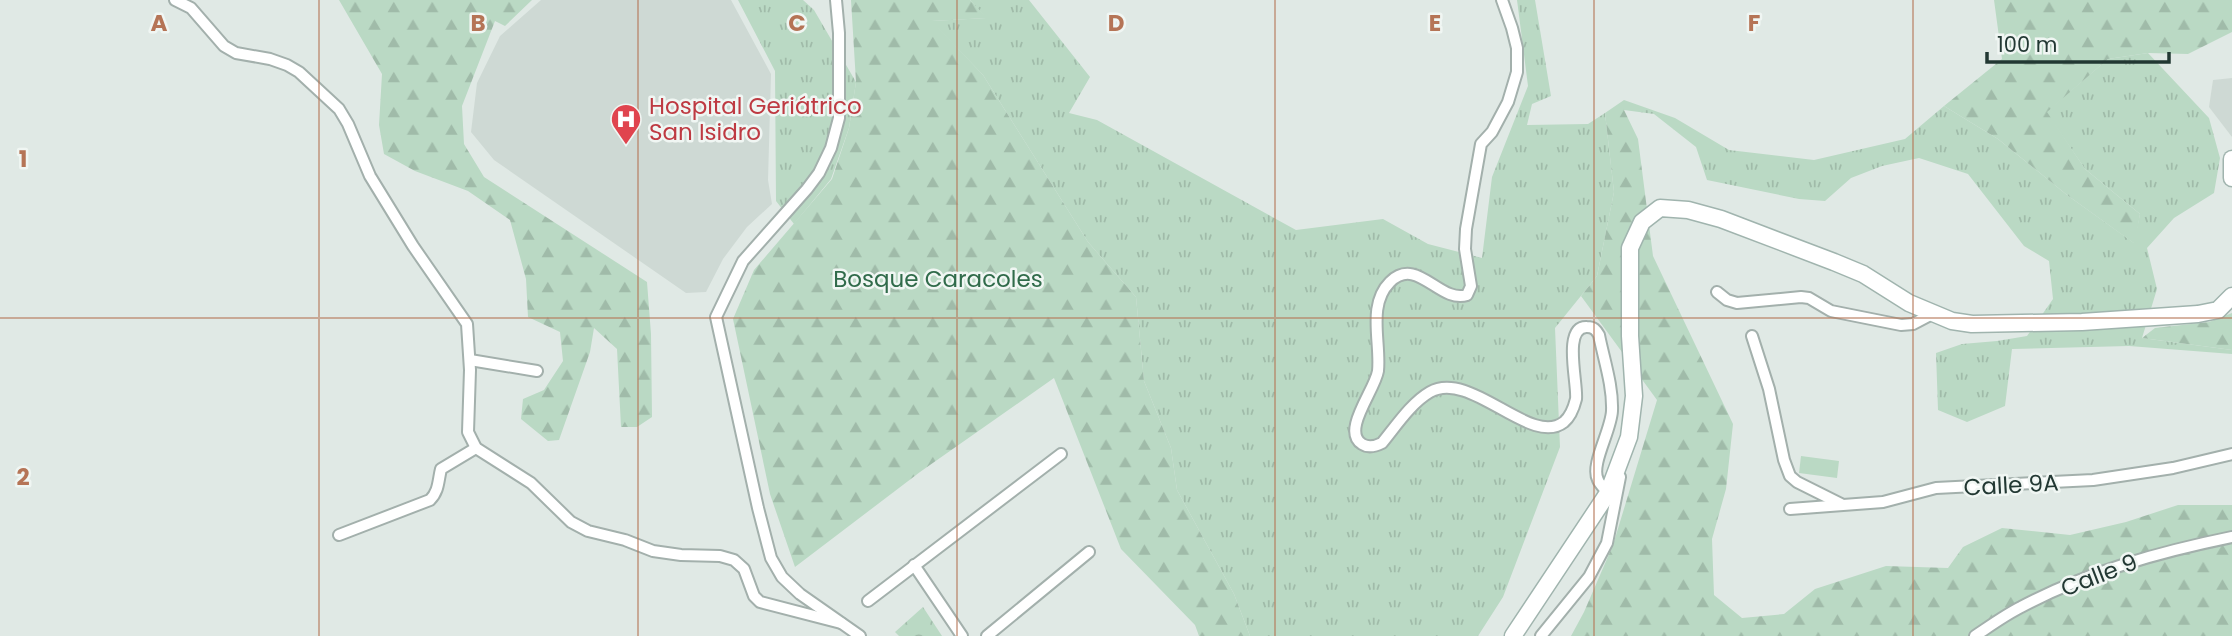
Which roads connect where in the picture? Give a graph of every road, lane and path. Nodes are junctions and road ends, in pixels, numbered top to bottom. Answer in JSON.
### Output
{"nodes":[{"id":1,"x":174,"y":0,"type":"edge"},
{"id":2,"x":835,"y":0,"type":"edge"},
{"id":3,"x":1502,"y":0,"type":"edge"},
{"id":4,"x":2232,"y":159,"type":"edge"},
{"id":5,"x":2232,"y":178,"type":"edge"},
{"id":6,"x":1717,"y":292,"type":"dead end"},
{"id":7,"x":2232,"y":296,"type":"edge"},
{"id":8,"x":1932,"y":314,"type":"junction"},
{"id":9,"x":1752,"y":336,"type":"dead end"},
{"id":10,"x":470,"y":360,"type":"junction"},
{"id":11,"x":537,"y":371,"type":"dead end"},
{"id":12,"x":1629,"y":437,"type":"junction"},
{"id":13,"x":476,"y":448,"type":"junction"},
{"id":14,"x":1061,"y":454,"type":"dead end"},
{"id":15,"x":2232,"y":454,"type":"edge"},
{"id":16,"x":1608,"y":493,"type":"junction"},
{"id":17,"x":1844,"y":505,"type":"junction"},
{"id":18,"x":1790,"y":509,"type":"dead end"},
{"id":19,"x":339,"y":535,"type":"dead end"},
{"id":20,"x":2232,"y":537,"type":"edge"},
{"id":21,"x":1089,"y":552,"type":"dead end"},
{"id":22,"x":914,"y":565,"type":"junction"},
{"id":23,"x":868,"y":601,"type":"dead end"},
{"id":24,"x":841,"y":623,"type":"junction"},
{"id":25,"x":860,"y":636,"type":"edge"},
{"id":26,"x":962,"y":636,"type":"edge"},
{"id":27,"x":987,"y":636,"type":"edge"},
{"id":28,"x":1513,"y":636,"type":"edge"},
{"id":29,"x":1541,"y":636,"type":"edge"},
{"id":30,"x":1975,"y":636,"type":"edge"}],
"edges":[{"from":1,"to":10,"type":"street"},
{"from":2,"to":24,"type":"street"},
{"from":3,"to":16,"type":"street"},
{"from":4,"to":5,"type":"main road"},
{"from":6,"to":8,"type":"street"},
{"from":7,"to":8,"type":"main road"},
{"from":8,"to":12,"type":"main road"},
{"from":9,"to":17,"type":"street"},
{"from":10,"to":11,"type":"street"},
{"from":10,"to":13,"type":"street"},
{"from":12,"to":16,"type":"main road"},
{"from":12,"to":29,"type":"street"},
{"from":13,"to":19,"type":"street"},
{"from":13,"to":24,"type":"street"},
{"from":14,"to":22,"type":"street"},
{"from":15,"to":17,"type":"street","name":"Calle 9A"},
{"from":16,"to":28,"type":"main road"},
{"from":17,"to":18,"type":"street","name":"Calle 9A"},
{"from":20,"to":30,"type":"street","name":"Calle 9"},
{"from":21,"to":27,"type":"street"},
{"from":22,"to":23,"type":"street"},
{"from":22,"to":26,"type":"street"},
{"from":24,"to":25,"type":"street"}]}
